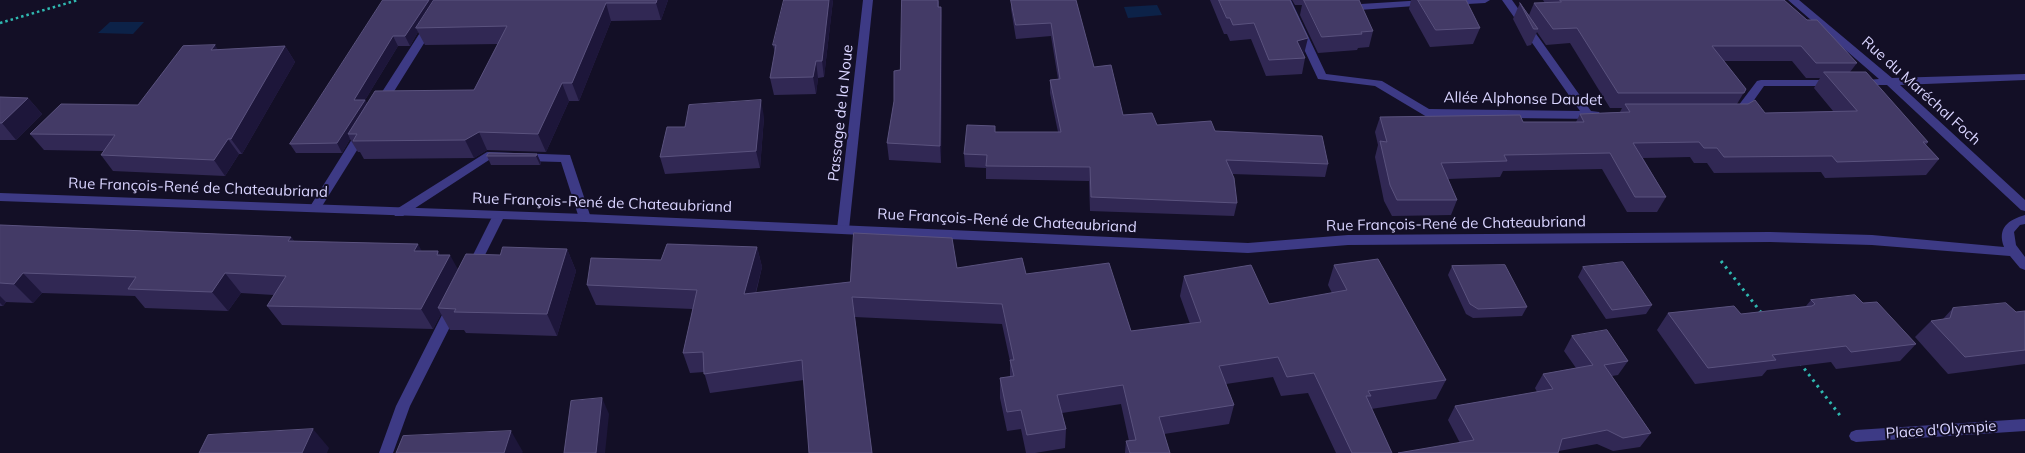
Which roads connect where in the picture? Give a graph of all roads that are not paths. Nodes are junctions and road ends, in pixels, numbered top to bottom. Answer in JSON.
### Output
{"nodes":[{"id":1,"x":446,"y":0,"type":"edge"},
{"id":2,"x":868,"y":0,"type":"edge"},
{"id":3,"x":1485,"y":0,"type":"edge"},
{"id":4,"x":1507,"y":0,"type":"edge"},
{"id":5,"x":1794,"y":0,"type":"edge"},
{"id":6,"x":1292,"y":7,"type":"edge"},
{"id":7,"x":1329,"y":8,"type":"edge"},
{"id":8,"x":2025,"y":77,"type":"edge"},
{"id":9,"x":1892,"y":83,"type":"junction"},
{"id":10,"x":1718,"y":114,"type":"edge"},
{"id":11,"x":1588,"y":115,"type":"junction"},
{"id":12,"x":1608,"y":115,"type":"edge"},
{"id":13,"x":0,"y":198,"type":"edge"},
{"id":14,"x":2025,"y":207,"type":"edge"},
{"id":15,"x":315,"y":208,"type":"junction"},
{"id":16,"x":399,"y":213,"type":"junction"},
{"id":17,"x":499,"y":215,"type":"junction"},
{"id":18,"x":585,"y":218,"type":"junction"},
{"id":19,"x":2025,"y":218,"type":"edge"},
{"id":20,"x":843,"y":230,"type":"junction"},
{"id":21,"x":2013,"y":252,"type":"junction"},
{"id":22,"x":2025,"y":265,"type":"edge"},
{"id":23,"x":2025,"y":425,"type":"edge"},
{"id":24,"x":1856,"y":436,"type":"road end"},
{"id":25,"x":386,"y":453,"type":"edge"}],
"edges":[{"from":1,"to":15,"type":"street"},
{"from":2,"to":20,"type":"street","name":"Passage de la Noue"},
{"from":3,"to":7,"type":"street"},
{"from":4,"to":11,"type":"street"},
{"from":5,"to":9,"type":"street","name":"Rue du Maréchal Foch"},
{"from":6,"to":11,"type":"street","name":"Allée Alphonse Daudet"},
{"from":8,"to":9,"type":"street"},
{"from":9,"to":10,"type":"street"},
{"from":9,"to":14,"type":"street","name":"Rue du Maréchal Foch"},
{"from":11,"to":12,"type":"street","name":"Allée Alphonse Daudet"},
{"from":13,"to":15,"type":"street","name":"Rue François-René de Chateaubriand"},
{"from":15,"to":16,"type":"street","name":"Rue François-René de Chateaubriand"},
{"from":16,"to":17,"type":"street","name":"Rue François-René de Chateaubriand"},
{"from":16,"to":18,"type":"street"},
{"from":17,"to":18,"type":"street","name":"Rue François-René de Chateaubriand"},
{"from":17,"to":25,"type":"street"},
{"from":18,"to":20,"type":"street","name":"Rue François-René de Chateaubriand"},
{"from":19,"to":21,"type":"street"},
{"from":20,"to":21,"type":"street","name":"Rue François-René de Chateaubriand"},
{"from":21,"to":22,"type":"street"},
{"from":23,"to":24,"type":"street","name":"Place d'Olympie"}]}
